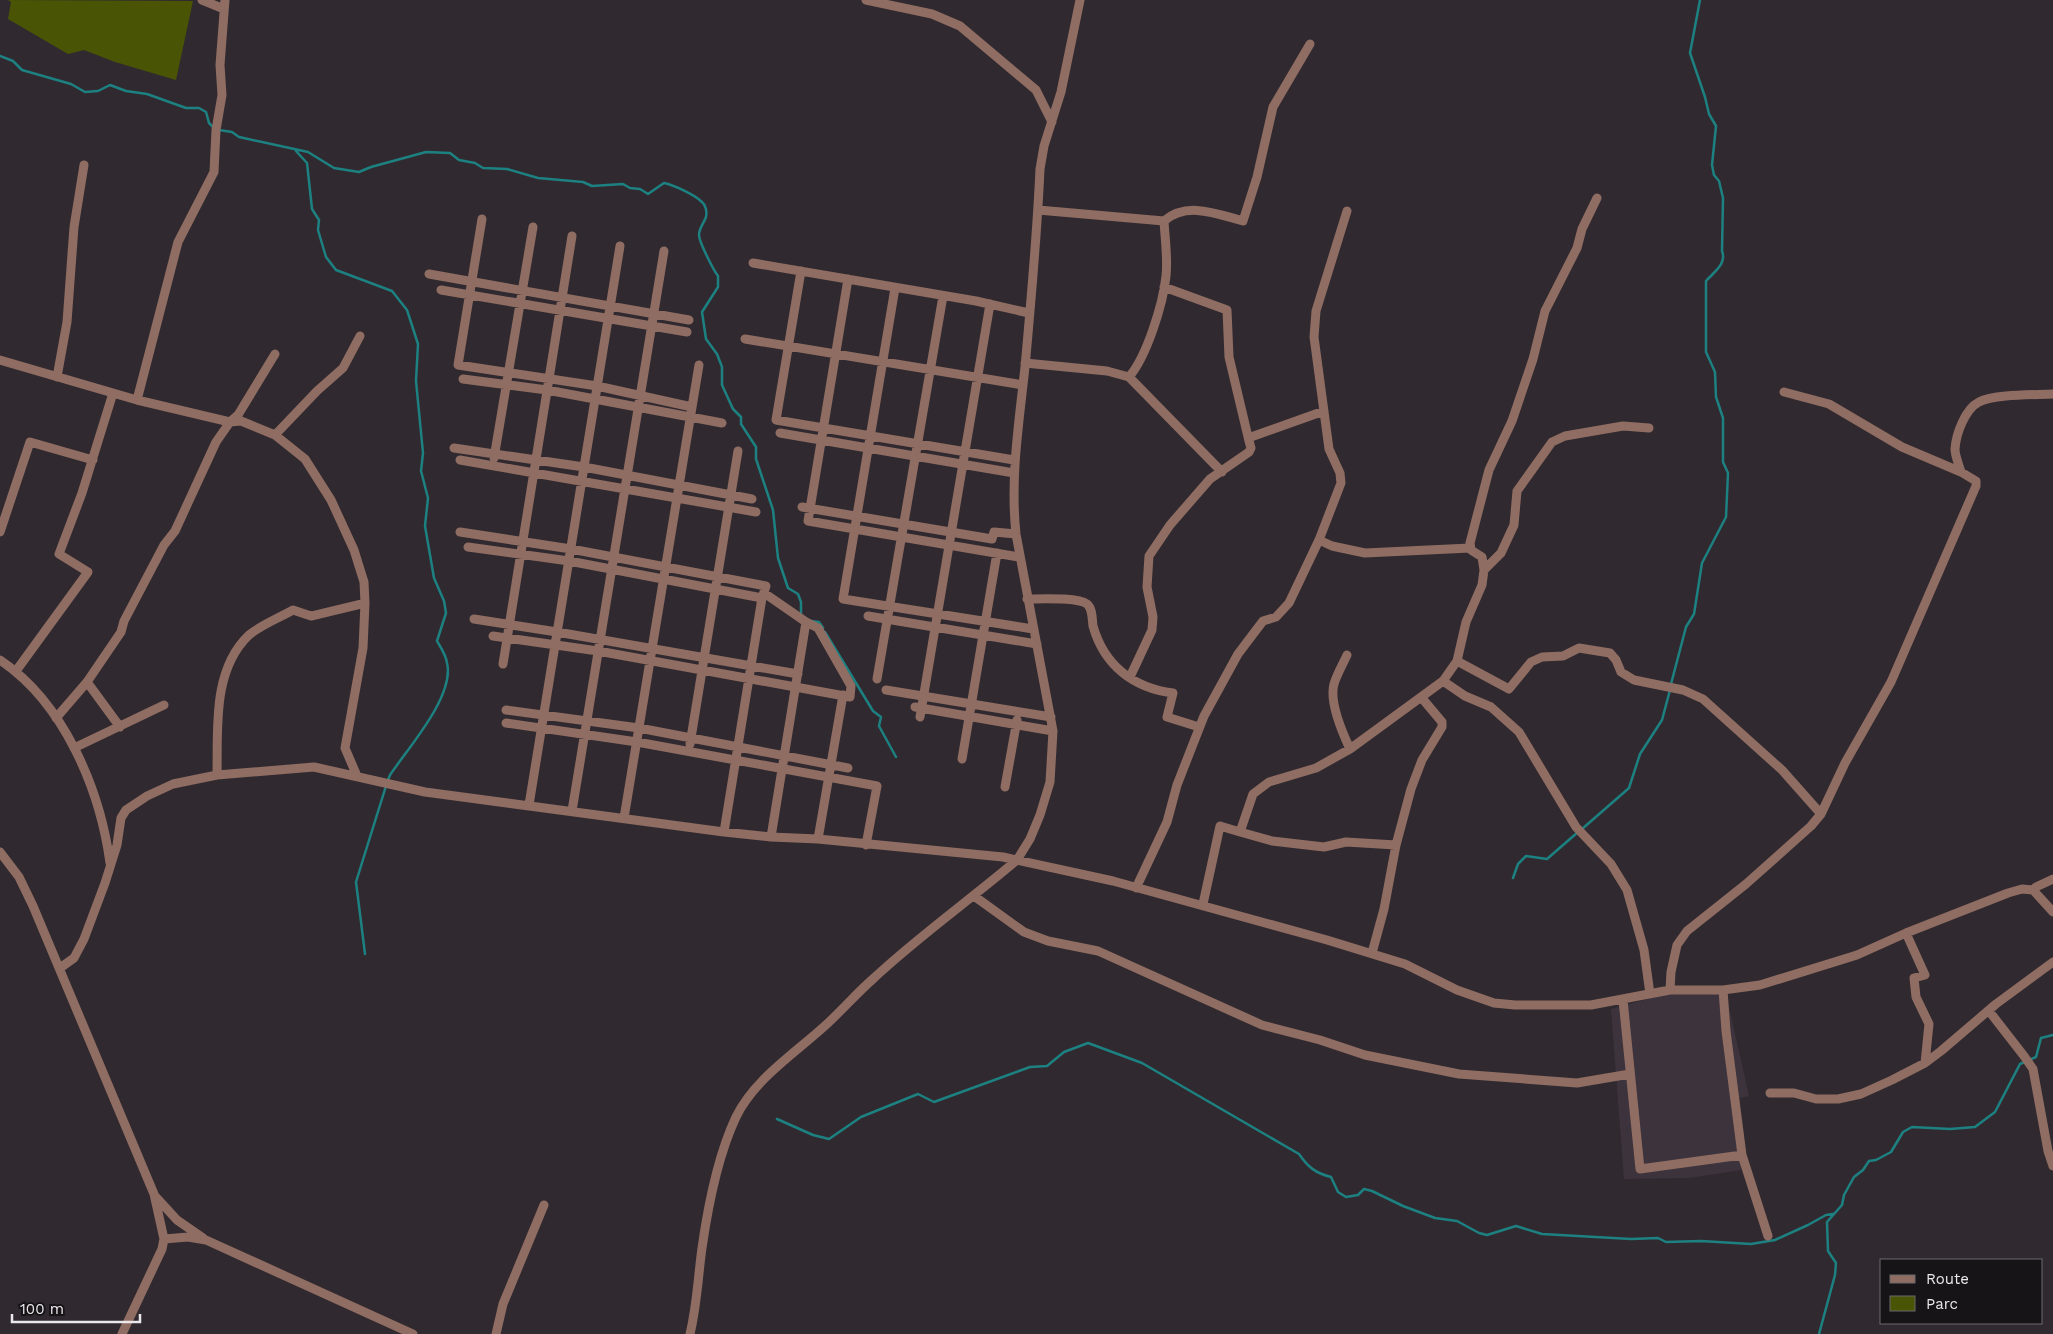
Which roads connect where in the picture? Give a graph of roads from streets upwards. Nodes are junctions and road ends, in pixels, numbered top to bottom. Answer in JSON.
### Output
{"nodes":[{"id":1,"x":202,"y":0,"type":"edge"},
{"id":2,"x":866,"y":0,"type":"edge"},
{"id":3,"x":1080,"y":0,"type":"edge"},
{"id":4,"x":224,"y":4,"type":"edge"},
{"id":5,"x":1310,"y":44,"type":"dead end"},
{"id":6,"x":1052,"y":122,"type":"junction"},
{"id":7,"x":84,"y":165,"type":"dead end"},
{"id":8,"x":1597,"y":198,"type":"dead end"},
{"id":9,"x":1038,"y":210,"type":"junction"},
{"id":10,"x":1347,"y":211,"type":"dead end"},
{"id":11,"x":482,"y":219,"type":"dead end"},
{"id":12,"x":1164,"y":222,"type":"junction"},
{"id":13,"x":533,"y":227,"type":"dead end"},
{"id":14,"x":572,"y":236,"type":"dead end"},
{"id":15,"x":620,"y":246,"type":"dead end"},
{"id":16,"x":664,"y":251,"type":"dead end"},
{"id":17,"x":753,"y":263,"type":"dead end"},
{"id":18,"x":801,"y":271,"type":"junction"},
{"id":19,"x":429,"y":274,"type":"dead end"},
{"id":20,"x":848,"y":280,"type":"junction"},
{"id":21,"x":472,"y":282,"type":"junction"},
{"id":22,"x":1164,"y":287,"type":"junction"},
{"id":23,"x":896,"y":288,"type":"junction"},
{"id":24,"x":441,"y":290,"type":"dead end"},
{"id":25,"x":522,"y":290,"type":"junction"},
{"id":26,"x":470,"y":295,"type":"junction"},
{"id":27,"x":943,"y":296,"type":"junction"},
{"id":28,"x":562,"y":297,"type":"junction"},
{"id":29,"x":520,"y":303,"type":"junction"},
{"id":30,"x":990,"y":304,"type":"junction"},
{"id":31,"x":610,"y":306,"type":"junction"},
{"id":32,"x":560,"y":310,"type":"junction"},
{"id":33,"x":653,"y":313,"type":"junction"},
{"id":34,"x":1029,"y":313,"type":"junction"},
{"id":35,"x":608,"y":318,"type":"junction"},
{"id":36,"x":689,"y":320,"type":"dead end"},
{"id":37,"x":652,"y":326,"type":"junction"},
{"id":38,"x":687,"y":332,"type":"dead end"},
{"id":39,"x":360,"y":336,"type":"dead end"},
{"id":40,"x":745,"y":339,"type":"dead end"},
{"id":41,"x":788,"y":346,"type":"junction"},
{"id":42,"x":275,"y":354,"type":"dead end"},
{"id":43,"x":836,"y":354,"type":"junction"},
{"id":44,"x":0,"y":360,"type":"edge"},
{"id":45,"x":883,"y":362,"type":"junction"},
{"id":46,"x":1025,"y":363,"type":"junction"},
{"id":47,"x":699,"y":365,"type":"dead end"},
{"id":48,"x":931,"y":370,"type":"junction"},
{"id":49,"x":508,"y":373,"type":"junction"},
{"id":50,"x":57,"y":377,"type":"junction"},
{"id":51,"x":1129,"y":377,"type":"junction"},
{"id":52,"x":978,"y":378,"type":"junction"},
{"id":53,"x":463,"y":379,"type":"dead end"},
{"id":54,"x":549,"y":379,"type":"junction"},
{"id":55,"x":506,"y":385,"type":"junction"},
{"id":56,"x":1023,"y":385,"type":"junction"},
{"id":57,"x":597,"y":386,"type":"junction"},
{"id":58,"x":547,"y":390,"type":"junction"},
{"id":59,"x":1784,"y":392,"type":"dead end"},
{"id":60,"x":113,"y":393,"type":"junction"},
{"id":61,"x":2053,"y":394,"type":"edge"},
{"id":62,"x":640,"y":395,"type":"junction"},
{"id":63,"x":595,"y":399,"type":"junction"},
{"id":64,"x":137,"y":400,"type":"junction"},
{"id":65,"x":692,"y":407,"type":"junction"},
{"id":66,"x":638,"y":408,"type":"junction"},
{"id":67,"x":1324,"y":411,"type":"junction"},
{"id":68,"x":690,"y":417,"type":"junction"},
{"id":69,"x":230,"y":422,"type":"junction"},
{"id":70,"x":722,"y":423,"type":"dead end"},
{"id":71,"x":823,"y":428,"type":"junction"},
{"id":72,"x":1649,"y":428,"type":"dead end"},
{"id":73,"x":780,"y":433,"type":"dead end"},
{"id":74,"x":275,"y":435,"type":"junction"},
{"id":75,"x":870,"y":436,"type":"junction"},
{"id":76,"x":821,"y":440,"type":"junction"},
{"id":77,"x":1249,"y":440,"type":"junction"},
{"id":78,"x":918,"y":443,"type":"junction"},
{"id":79,"x":454,"y":448,"type":"dead end"},
{"id":80,"x":868,"y":448,"type":"junction"},
{"id":81,"x":738,"y":450,"type":"dead end"},
{"id":82,"x":965,"y":451,"type":"junction"},
{"id":83,"x":494,"y":454,"type":"junction"},
{"id":84,"x":916,"y":456,"type":"junction"},
{"id":85,"x":93,"y":460,"type":"junction"},
{"id":86,"x":460,"y":460,"type":"dead end"},
{"id":87,"x":536,"y":460,"type":"junction"},
{"id":88,"x":1014,"y":460,"type":"junction"},
{"id":89,"x":963,"y":464,"type":"junction"},
{"id":90,"x":492,"y":466,"type":"junction"},
{"id":91,"x":584,"y":467,"type":"junction"},
{"id":92,"x":1222,"y":472,"type":"junction"},
{"id":93,"x":1961,"y":472,"type":"junction"},
{"id":94,"x":534,"y":473,"type":"junction"},
{"id":95,"x":1014,"y":473,"type":"junction"},
{"id":96,"x":627,"y":475,"type":"junction"},
{"id":97,"x":582,"y":482,"type":"junction"},
{"id":98,"x":679,"y":485,"type":"junction"},
{"id":99,"x":625,"y":489,"type":"junction"},
{"id":100,"x":731,"y":495,"type":"junction"},
{"id":101,"x":677,"y":498,"type":"junction"},
{"id":102,"x":752,"y":499,"type":"dead end"},
{"id":103,"x":729,"y":507,"type":"junction"},
{"id":104,"x":806,"y":508,"type":"junction"},
{"id":105,"x":756,"y":512,"type":"dead end"},
{"id":106,"x":856,"y":516,"type":"junction"},
{"id":107,"x":904,"y":524,"type":"junction"},
{"id":108,"x":854,"y":529,"type":"junction"},
{"id":109,"x":0,"y":532,"type":"edge"},
{"id":110,"x":460,"y":532,"type":"dead end"},
{"id":111,"x":951,"y":532,"type":"junction"},
{"id":112,"x":1016,"y":534,"type":"junction"},
{"id":113,"x":902,"y":537,"type":"junction"},
{"id":114,"x":1318,"y":540,"type":"junction"},
{"id":115,"x":523,"y":542,"type":"junction"},
{"id":116,"x":949,"y":545,"type":"junction"},
{"id":117,"x":468,"y":547,"type":"dead end"},
{"id":118,"x":1470,"y":548,"type":"junction"},
{"id":119,"x":571,"y":549,"type":"junction"},
{"id":120,"x":997,"y":553,"type":"junction"},
{"id":121,"x":520,"y":554,"type":"junction"},
{"id":122,"x":614,"y":557,"type":"junction"},
{"id":123,"x":1019,"y":557,"type":"junction"},
{"id":124,"x":569,"y":561,"type":"junction"},
{"id":125,"x":666,"y":567,"type":"junction"},
{"id":126,"x":612,"y":569,"type":"junction"},
{"id":127,"x":1484,"y":570,"type":"junction"},
{"id":128,"x":717,"y":577,"type":"junction"},
{"id":129,"x":664,"y":579,"type":"junction"},
{"id":130,"x":715,"y":589,"type":"junction"},
{"id":131,"x":763,"y":595,"type":"junction"},
{"id":132,"x":1026,"y":598,"type":"junction"},
{"id":133,"x":365,"y":603,"type":"junction"},
{"id":134,"x":890,"y":606,"type":"junction"},
{"id":135,"x":937,"y":614,"type":"junction"},
{"id":136,"x":868,"y":616,"type":"dead end"},
{"id":137,"x":888,"y":619,"type":"junction"},
{"id":138,"x":474,"y":620,"type":"dead end"},
{"id":139,"x":985,"y":621,"type":"junction"},
{"id":140,"x":806,"y":622,"type":"junction"},
{"id":141,"x":509,"y":625,"type":"junction"},
{"id":142,"x":935,"y":627,"type":"junction"},
{"id":143,"x":1033,"y":629,"type":"junction"},
{"id":144,"x":557,"y":632,"type":"junction"},
{"id":145,"x":983,"y":635,"type":"junction"},
{"id":146,"x":493,"y":636,"type":"dead end"},
{"id":147,"x":507,"y":638,"type":"junction"},
{"id":148,"x":600,"y":640,"type":"junction"},
{"id":149,"x":1037,"y":644,"type":"junction"},
{"id":150,"x":556,"y":645,"type":"junction"},
{"id":151,"x":652,"y":649,"type":"junction"},
{"id":152,"x":598,"y":651,"type":"junction"},
{"id":153,"x":1348,"y":655,"type":"dead end"},
{"id":154,"x":704,"y":658,"type":"junction"},
{"id":155,"x":0,"y":660,"type":"edge"},
{"id":156,"x":650,"y":660,"type":"junction"},
{"id":157,"x":1457,"y":661,"type":"junction"},
{"id":158,"x":502,"y":664,"type":"dead end"},
{"id":159,"x":751,"y":666,"type":"junction"},
{"id":160,"x":702,"y":670,"type":"junction"},
{"id":161,"x":16,"y":671,"type":"junction"},
{"id":162,"x":798,"y":674,"type":"junction"},
{"id":163,"x":1130,"y":677,"type":"junction"},
{"id":164,"x":749,"y":678,"type":"junction"},
{"id":165,"x":877,"y":678,"type":"dead end"},
{"id":166,"x":1443,"y":681,"type":"junction"},
{"id":167,"x":87,"y":682,"type":"junction"},
{"id":168,"x":796,"y":687,"type":"junction"},
{"id":169,"x":886,"y":690,"type":"dead end"},
{"id":170,"x":843,"y":696,"type":"junction"},
{"id":171,"x":923,"y":696,"type":"junction"},
{"id":172,"x":1421,"y":697,"type":"junction"},
{"id":173,"x":971,"y":704,"type":"junction"},
{"id":174,"x":164,"y":705,"type":"dead end"},
{"id":175,"x":506,"y":710,"type":"dead end"},
{"id":176,"x":1018,"y":712,"type":"junction"},
{"id":177,"x":544,"y":716,"type":"junction"},
{"id":178,"x":969,"y":717,"type":"junction"},
{"id":179,"x":56,"y":718,"type":"junction"},
{"id":180,"x":1051,"y":718,"type":"junction"},
{"id":181,"x":587,"y":721,"type":"junction"},
{"id":182,"x":506,"y":723,"type":"dead end"},
{"id":183,"x":1016,"y":724,"type":"junction"},
{"id":184,"x":120,"y":727,"type":"junction"},
{"id":185,"x":1200,"y":727,"type":"junction"},
{"id":186,"x":542,"y":728,"type":"junction"},
{"id":187,"x":639,"y":728,"type":"junction"},
{"id":188,"x":1053,"y":731,"type":"junction"},
{"id":189,"x":585,"y":734,"type":"junction"},
{"id":190,"x":691,"y":738,"type":"junction"},
{"id":191,"x":637,"y":742,"type":"junction"},
{"id":192,"x":738,"y":747,"type":"junction"},
{"id":193,"x":74,"y":748,"type":"junction"},
{"id":194,"x":1350,"y":749,"type":"junction"},
{"id":195,"x":688,"y":751,"type":"junction"},
{"id":196,"x":784,"y":756,"type":"junction"},
{"id":197,"x":962,"y":759,"type":"dead end"},
{"id":198,"x":736,"y":760,"type":"junction"},
{"id":199,"x":831,"y":765,"type":"junction"},
{"id":200,"x":782,"y":768,"type":"junction"},
{"id":201,"x":848,"y":768,"type":"dead end"},
{"id":202,"x":217,"y":775,"type":"junction"},
{"id":203,"x":357,"y":776,"type":"junction"},
{"id":204,"x":829,"y":777,"type":"junction"},
{"id":205,"x":1005,"y":787,"type":"dead end"},
{"id":206,"x":529,"y":805,"type":"junction"},
{"id":207,"x":572,"y":811,"type":"junction"},
{"id":208,"x":1820,"y":814,"type":"junction"},
{"id":209,"x":624,"y":818,"type":"junction"},
{"id":210,"x":724,"y":832,"type":"junction"},
{"id":211,"x":1240,"y":832,"type":"junction"},
{"id":212,"x":771,"y":837,"type":"junction"},
{"id":213,"x":818,"y":839,"type":"junction"},
{"id":214,"x":866,"y":845,"type":"junction"},
{"id":215,"x":1396,"y":845,"type":"junction"},
{"id":216,"x":0,"y":852,"type":"edge"},
{"id":217,"x":1017,"y":860,"type":"junction"},
{"id":218,"x":110,"y":866,"type":"junction"},
{"id":219,"x":2053,"y":879,"type":"edge"},
{"id":220,"x":1136,"y":888,"type":"junction"},
{"id":221,"x":2033,"y":890,"type":"junction"},
{"id":222,"x":974,"y":896,"type":"junction"},
{"id":223,"x":1203,"y":904,"type":"junction"},
{"id":224,"x":2053,"y":912,"type":"edge"},
{"id":225,"x":1906,"y":933,"type":"junction"},
{"id":226,"x":1372,"y":953,"type":"junction"},
{"id":227,"x":2053,"y":962,"type":"edge"},
{"id":228,"x":60,"y":968,"type":"junction"},
{"id":229,"x":1670,"y":990,"type":"junction"},
{"id":230,"x":1723,"y":990,"type":"junction"},
{"id":231,"x":1650,"y":994,"type":"junction"},
{"id":232,"x":1623,"y":1000,"type":"junction"},
{"id":233,"x":1989,"y":1011,"type":"junction"},
{"id":234,"x":1925,"y":1063,"type":"junction"},
{"id":235,"x":1630,"y":1074,"type":"junction"},
{"id":236,"x":1770,"y":1093,"type":"dead end"},
{"id":237,"x":1742,"y":1156,"type":"junction"},
{"id":238,"x":2053,"y":1166,"type":"edge"},
{"id":239,"x":154,"y":1194,"type":"junction"},
{"id":240,"x":544,"y":1205,"type":"dead end"},
{"id":241,"x":1768,"y":1236,"type":"dead end"},
{"id":242,"x":164,"y":1239,"type":"junction"},
{"id":243,"x":206,"y":1240,"type":"junction"},
{"id":244,"x":122,"y":1334,"type":"edge"},
{"id":245,"x":413,"y":1334,"type":"edge"},
{"id":246,"x":496,"y":1334,"type":"edge"},
{"id":247,"x":690,"y":1334,"type":"edge"}],
"edges":[{"from":1,"to":4,"type":"street"},
{"from":2,"to":6,"type":"street"},
{"from":3,"to":6,"type":"street"},
{"from":4,"to":64,"type":"street"},
{"from":5,"to":12,"type":"street"},
{"from":6,"to":9,"type":"street"},
{"from":7,"to":50,"type":"street"},
{"from":8,"to":118,"type":"street"},
{"from":9,"to":12,"type":"street"},
{"from":9,"to":34,"type":"street"},
{"from":10,"to":67,"type":"street"},
{"from":11,"to":21,"type":"street"},
{"from":12,"to":22,"type":"street"},
{"from":13,"to":25,"type":"street"},
{"from":14,"to":28,"type":"street"},
{"from":15,"to":31,"type":"street"},
{"from":16,"to":33,"type":"street"},
{"from":17,"to":18,"type":"street"},
{"from":18,"to":20,"type":"street"},
{"from":18,"to":41,"type":"street"},
{"from":19,"to":21,"type":"street"},
{"from":20,"to":23,"type":"street"},
{"from":20,"to":43,"type":"street"},
{"from":21,"to":25,"type":"street"},
{"from":21,"to":26,"type":"street"},
{"from":22,"to":51,"type":"street"},
{"from":22,"to":77,"type":"street"},
{"from":23,"to":27,"type":"street"},
{"from":23,"to":45,"type":"street"},
{"from":24,"to":26,"type":"street"},
{"from":25,"to":28,"type":"street"},
{"from":25,"to":29,"type":"street"},
{"from":26,"to":29,"type":"street"},
{"from":26,"to":49,"type":"street"},
{"from":27,"to":30,"type":"street"},
{"from":27,"to":48,"type":"street"},
{"from":28,"to":31,"type":"street"},
{"from":28,"to":32,"type":"street"},
{"from":29,"to":32,"type":"street"},
{"from":29,"to":49,"type":"street"},
{"from":30,"to":34,"type":"street"},
{"from":30,"to":52,"type":"street"},
{"from":31,"to":33,"type":"street"},
{"from":31,"to":35,"type":"street"},
{"from":32,"to":35,"type":"street"},
{"from":32,"to":54,"type":"street"},
{"from":33,"to":36,"type":"street"},
{"from":33,"to":37,"type":"street"},
{"from":34,"to":46,"type":"street"},
{"from":35,"to":37,"type":"street"},
{"from":35,"to":57,"type":"street"},
{"from":37,"to":38,"type":"street"},
{"from":37,"to":62,"type":"street"},
{"from":39,"to":74,"type":"street"},
{"from":40,"to":41,"type":"street"},
{"from":41,"to":43,"type":"street"},
{"from":41,"to":71,"type":"street"},
{"from":42,"to":69,"type":"street"},
{"from":43,"to":45,"type":"street"},
{"from":43,"to":71,"type":"street"},
{"from":44,"to":50,"type":"street"},
{"from":45,"to":48,"type":"street"},
{"from":45,"to":75,"type":"street"},
{"from":46,"to":51,"type":"street"},
{"from":46,"to":56,"type":"street"},
{"from":47,"to":65,"type":"street"},
{"from":48,"to":52,"type":"street"},
{"from":48,"to":78,"type":"street"},
{"from":49,"to":54,"type":"street"},
{"from":49,"to":55,"type":"street"},
{"from":50,"to":60,"type":"street"},
{"from":51,"to":92,"type":"street"},
{"from":52,"to":56,"type":"street"},
{"from":52,"to":82,"type":"street"},
{"from":53,"to":55,"type":"street"},
{"from":54,"to":57,"type":"street"},
{"from":54,"to":58,"type":"street"},
{"from":55,"to":58,"type":"street"},
{"from":55,"to":83,"type":"street"},
{"from":56,"to":88,"type":"street"},
{"from":57,"to":62,"type":"street"},
{"from":57,"to":63,"type":"street"},
{"from":58,"to":63,"type":"street"},
{"from":58,"to":87,"type":"street"},
{"from":59,"to":93,"type":"street"},
{"from":60,"to":64,"type":"street"},
{"from":60,"to":85,"type":"street"},
{"from":61,"to":93,"type":"street"},
{"from":62,"to":65,"type":"street"},
{"from":62,"to":66,"type":"street"},
{"from":63,"to":66,"type":"street"},
{"from":63,"to":91,"type":"street"},
{"from":64,"to":69,"type":"street"},
{"from":65,"to":68,"type":"street"},
{"from":66,"to":68,"type":"street"},
{"from":66,"to":96,"type":"street"},
{"from":67,"to":77,"type":"street"},
{"from":67,"to":114,"type":"street"},
{"from":68,"to":70,"type":"street"},
{"from":68,"to":98,"type":"street"},
{"from":69,"to":74,"type":"street"},
{"from":69,"to":167,"type":"street"},
{"from":71,"to":75,"type":"street"},
{"from":71,"to":76,"type":"street"},
{"from":72,"to":127,"type":"street"},
{"from":73,"to":76,"type":"street"},
{"from":74,"to":133,"type":"street"},
{"from":75,"to":78,"type":"street"},
{"from":75,"to":80,"type":"street"},
{"from":76,"to":80,"type":"street"},
{"from":76,"to":104,"type":"street"},
{"from":77,"to":92,"type":"street"},
{"from":78,"to":82,"type":"street"},
{"from":78,"to":84,"type":"street"},
{"from":79,"to":83,"type":"street"},
{"from":80,"to":84,"type":"street"},
{"from":80,"to":106,"type":"street"},
{"from":81,"to":100,"type":"street"},
{"from":82,"to":88,"type":"street"},
{"from":82,"to":89,"type":"street"},
{"from":83,"to":87,"type":"street"},
{"from":83,"to":90,"type":"street"},
{"from":84,"to":89,"type":"street"},
{"from":84,"to":107,"type":"street"},
{"from":85,"to":109,"type":"street"},
{"from":85,"to":161,"type":"street"},
{"from":86,"to":90,"type":"street"},
{"from":87,"to":91,"type":"street"},
{"from":87,"to":94,"type":"street"},
{"from":88,"to":95,"type":"street"},
{"from":89,"to":95,"type":"street"},
{"from":89,"to":111,"type":"street"},
{"from":90,"to":94,"type":"street"},
{"from":91,"to":96,"type":"street"},
{"from":91,"to":97,"type":"street"},
{"from":92,"to":163,"type":"street"},
{"from":93,"to":208,"type":"street"},
{"from":94,"to":97,"type":"street"},
{"from":94,"to":115,"type":"street"},
{"from":95,"to":112,"type":"street"},
{"from":96,"to":98,"type":"street"},
{"from":96,"to":99,"type":"street"},
{"from":97,"to":99,"type":"street"},
{"from":97,"to":119,"type":"street"},
{"from":98,"to":100,"type":"street"},
{"from":98,"to":101,"type":"street"},
{"from":99,"to":101,"type":"street"},
{"from":99,"to":122,"type":"street"},
{"from":100,"to":102,"type":"street"},
{"from":100,"to":103,"type":"street"},
{"from":101,"to":103,"type":"street"},
{"from":101,"to":125,"type":"street"},
{"from":103,"to":105,"type":"street"},
{"from":103,"to":128,"type":"street"},
{"from":104,"to":106,"type":"street"},
{"from":104,"to":108,"type":"street"},
{"from":106,"to":107,"type":"street"},
{"from":106,"to":108,"type":"street"},
{"from":107,"to":111,"type":"street"},
{"from":107,"to":113,"type":"street"},
{"from":108,"to":113,"type":"street"},
{"from":108,"to":134,"type":"street"},
{"from":110,"to":115,"type":"street"},
{"from":111,"to":112,"type":"street"},
{"from":111,"to":116,"type":"street"},
{"from":112,"to":123,"type":"street"},
{"from":113,"to":116,"type":"street"},
{"from":113,"to":134,"type":"street"},
{"from":114,"to":118,"type":"street"},
{"from":114,"to":185,"type":"street"},
{"from":115,"to":119,"type":"street"},
{"from":115,"to":121,"type":"street"},
{"from":116,"to":120,"type":"street"},
{"from":116,"to":135,"type":"street"},
{"from":117,"to":121,"type":"street"},
{"from":118,"to":127,"type":"street"},
{"from":119,"to":122,"type":"street"},
{"from":119,"to":124,"type":"street"},
{"from":120,"to":123,"type":"street"},
{"from":120,"to":139,"type":"street"},
{"from":121,"to":124,"type":"street"},
{"from":121,"to":141,"type":"street"},
{"from":122,"to":125,"type":"street"},
{"from":122,"to":126,"type":"street"},
{"from":123,"to":132,"type":"street"},
{"from":124,"to":126,"type":"street"},
{"from":124,"to":144,"type":"street"},
{"from":125,"to":128,"type":"street"},
{"from":125,"to":129,"type":"street"},
{"from":126,"to":129,"type":"street"},
{"from":126,"to":148,"type":"street"},
{"from":127,"to":157,"type":"street"},
{"from":128,"to":130,"type":"street"},
{"from":128,"to":131,"type":"street"},
{"from":129,"to":130,"type":"street"},
{"from":129,"to":151,"type":"street"},
{"from":130,"to":131,"type":"street"},
{"from":130,"to":154,"type":"street"},
{"from":131,"to":140,"type":"street"},
{"from":131,"to":159,"type":"street"},
{"from":132,"to":143,"type":"street"},
{"from":132,"to":163,"type":"street"},
{"from":133,"to":202,"type":"street"},
{"from":133,"to":203,"type":"street"},
{"from":134,"to":135,"type":"street"},
{"from":134,"to":137,"type":"street"},
{"from":135,"to":139,"type":"street"},
{"from":135,"to":142,"type":"street"},
{"from":136,"to":137,"type":"street"},
{"from":137,"to":142,"type":"street"},
{"from":137,"to":165,"type":"street"},
{"from":138,"to":141,"type":"street"},
{"from":139,"to":143,"type":"street"},
{"from":139,"to":145,"type":"street"},
{"from":140,"to":162,"type":"street"},
{"from":140,"to":170,"type":"street"},
{"from":141,"to":144,"type":"street"},
{"from":141,"to":147,"type":"street"},
{"from":142,"to":145,"type":"street"},
{"from":142,"to":171,"type":"street"},
{"from":143,"to":149,"type":"street"},
{"from":144,"to":148,"type":"street"},
{"from":144,"to":150,"type":"street"},
{"from":145,"to":149,"type":"street"},
{"from":145,"to":173,"type":"street"},
{"from":146,"to":147,"type":"street"},
{"from":147,"to":150,"type":"street"},
{"from":147,"to":158,"type":"street"},
{"from":148,"to":151,"type":"street"},
{"from":148,"to":152,"type":"street"},
{"from":149,"to":180,"type":"street"},
{"from":150,"to":152,"type":"street"},
{"from":150,"to":177,"type":"street"},
{"from":151,"to":154,"type":"street"},
{"from":151,"to":156,"type":"street"},
{"from":152,"to":156,"type":"street"},
{"from":152,"to":181,"type":"street"},
{"from":153,"to":194,"type":"street"},
{"from":154,"to":159,"type":"street"},
{"from":154,"to":160,"type":"street"},
{"from":155,"to":161,"type":"street"},
{"from":156,"to":160,"type":"street"},
{"from":156,"to":187,"type":"street"},
{"from":157,"to":166,"type":"street"},
{"from":157,"to":208,"type":"street"},
{"from":159,"to":162,"type":"street"},
{"from":159,"to":164,"type":"street"},
{"from":160,"to":164,"type":"street"},
{"from":160,"to":190,"type":"street"},
{"from":161,"to":179,"type":"street"},
{"from":162,"to":168,"type":"street"},
{"from":163,"to":185,"type":"street"},
{"from":164,"to":168,"type":"street"},
{"from":164,"to":192,"type":"street"},
{"from":166,"to":172,"type":"street"},
{"from":166,"to":231,"type":"street"},
{"from":167,"to":179,"type":"street"},
{"from":167,"to":184,"type":"street"},
{"from":168,"to":170,"type":"street"},
{"from":168,"to":196,"type":"street"},
{"from":169,"to":171,"type":"street"},
{"from":170,"to":199,"type":"street"},
{"from":171,"to":173,"type":"street"},
{"from":171,"to":178,"type":"street"},
{"from":172,"to":194,"type":"street"},
{"from":172,"to":215,"type":"street"},
{"from":173,"to":176,"type":"street"},
{"from":173,"to":178,"type":"street"},
{"from":174,"to":184,"type":"street"},
{"from":175,"to":177,"type":"street"},
{"from":176,"to":180,"type":"street"},
{"from":176,"to":183,"type":"street"},
{"from":177,"to":181,"type":"street"},
{"from":177,"to":186,"type":"street"},
{"from":178,"to":183,"type":"street"},
{"from":178,"to":197,"type":"street"},
{"from":179,"to":193,"type":"street"},
{"from":180,"to":188,"type":"street"},
{"from":181,"to":187,"type":"street"},
{"from":181,"to":189,"type":"street"},
{"from":182,"to":186,"type":"street"},
{"from":183,"to":188,"type":"street"},
{"from":183,"to":205,"type":"street"},
{"from":184,"to":193,"type":"street"},
{"from":185,"to":220,"type":"street"},
{"from":186,"to":189,"type":"street"},
{"from":186,"to":206,"type":"street"},
{"from":187,"to":190,"type":"street"},
{"from":187,"to":191,"type":"street"},
{"from":188,"to":217,"type":"street"},
{"from":189,"to":191,"type":"street"},
{"from":189,"to":207,"type":"street"},
{"from":190,"to":192,"type":"street"},
{"from":190,"to":195,"type":"street"},
{"from":191,"to":195,"type":"street"},
{"from":191,"to":209,"type":"street"},
{"from":192,"to":196,"type":"street"},
{"from":192,"to":198,"type":"street"},
{"from":193,"to":218,"type":"street"},
{"from":194,"to":211,"type":"street"},
{"from":195,"to":198,"type":"street"},
{"from":196,"to":199,"type":"street"},
{"from":196,"to":200,"type":"street"},
{"from":198,"to":200,"type":"street"},
{"from":198,"to":210,"type":"street"},
{"from":199,"to":201,"type":"street"},
{"from":199,"to":204,"type":"street"},
{"from":200,"to":204,"type":"street"},
{"from":200,"to":212,"type":"street"},
{"from":202,"to":203,"type":"street"},
{"from":202,"to":218,"type":"street"},
{"from":203,"to":206,"type":"street"},
{"from":204,"to":213,"type":"street"},
{"from":204,"to":214,"type":"street"},
{"from":206,"to":207,"type":"street"},
{"from":207,"to":209,"type":"street"},
{"from":208,"to":229,"type":"street"},
{"from":209,"to":210,"type":"street"},
{"from":210,"to":212,"type":"street"},
{"from":211,"to":215,"type":"street"},
{"from":211,"to":223,"type":"street"},
{"from":212,"to":213,"type":"street"},
{"from":213,"to":214,"type":"street"},
{"from":214,"to":217,"type":"street"},
{"from":215,"to":226,"type":"street"},
{"from":216,"to":228,"type":"street"},
{"from":217,"to":220,"type":"street"},
{"from":217,"to":222,"type":"street"},
{"from":218,"to":228,"type":"street"},
{"from":219,"to":221,"type":"street"},
{"from":220,"to":223,"type":"street"},
{"from":221,"to":224,"type":"street"},
{"from":221,"to":225,"type":"street"},
{"from":222,"to":235,"type":"street"},
{"from":222,"to":247,"type":"street"},
{"from":223,"to":226,"type":"street"},
{"from":225,"to":230,"type":"street"},
{"from":225,"to":234,"type":"street"},
{"from":226,"to":232,"type":"street"},
{"from":227,"to":233,"type":"street"},
{"from":228,"to":239,"type":"street"},
{"from":229,"to":230,"type":"street"},
{"from":229,"to":231,"type":"street"},
{"from":230,"to":237,"type":"street"},
{"from":231,"to":232,"type":"street"},
{"from":232,"to":235,"type":"street"},
{"from":233,"to":234,"type":"street"},
{"from":233,"to":238,"type":"street"},
{"from":234,"to":236,"type":"street"},
{"from":235,"to":237,"type":"street"},
{"from":237,"to":241,"type":"street"},
{"from":239,"to":242,"type":"street"},
{"from":239,"to":243,"type":"street"},
{"from":240,"to":246,"type":"street"},
{"from":242,"to":243,"type":"street"},
{"from":242,"to":244,"type":"street"},
{"from":243,"to":245,"type":"street"}]}
